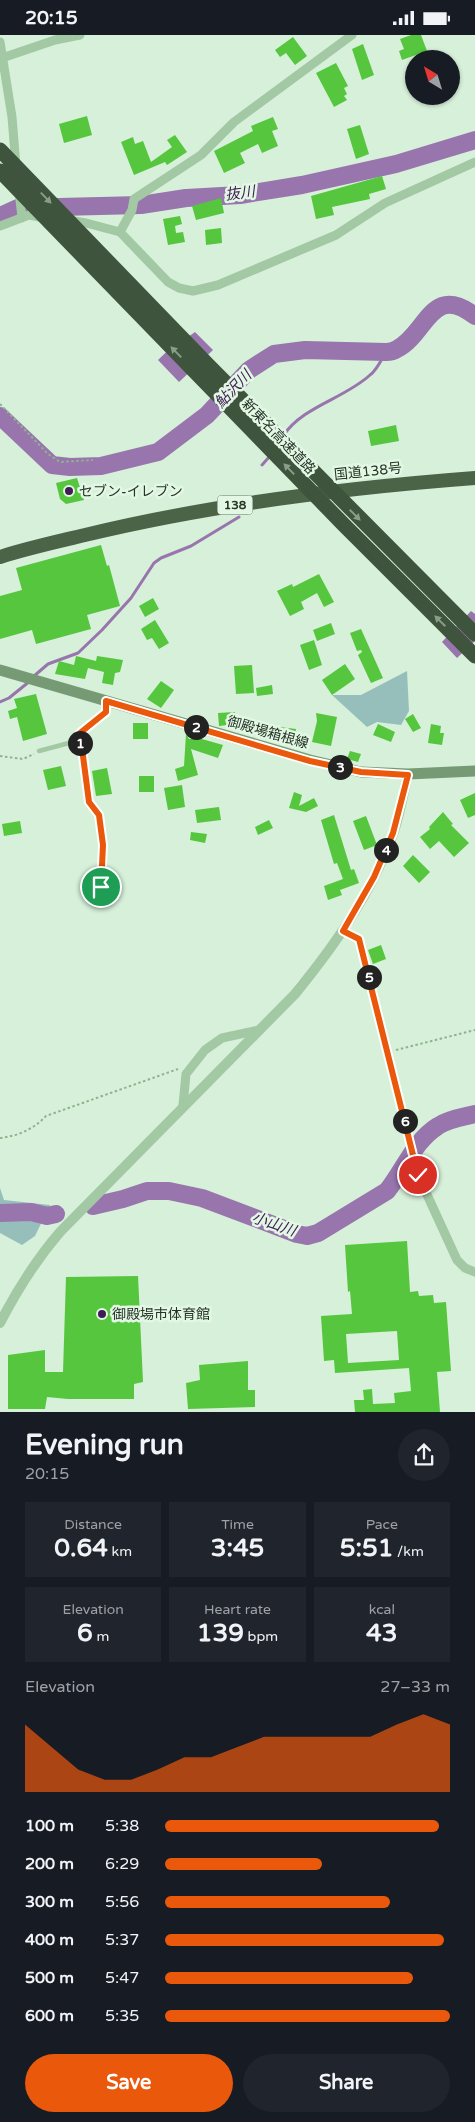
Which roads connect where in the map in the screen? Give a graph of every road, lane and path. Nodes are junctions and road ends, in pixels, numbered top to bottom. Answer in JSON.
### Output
{"nodes":[{"id":1,"x":80,"y":35,"type":"edge"},
{"id":2,"x":352,"y":35,"type":"edge"},
{"id":3,"x":0,"y":42,"type":"edge"},
{"id":4,"x":2,"y":58,"type":"junction"},
{"id":5,"x":0,"y":150,"type":"edge"},
{"id":6,"x":475,"y":162,"type":"edge"},
{"id":7,"x":0,"y":171,"type":"edge"},
{"id":8,"x":22,"y":218,"type":"junction"},
{"id":9,"x":0,"y":226,"type":"edge"},
{"id":10,"x":120,"y":232,"type":"junction"},
{"id":11,"x":0,"y":404,"type":"edge"},
{"id":12,"x":92,"y":461,"type":"dead end"},
{"id":13,"x":475,"y":478,"type":"edge"},
{"id":14,"x":0,"y":557,"type":"edge"},
{"id":15,"x":475,"y":634,"type":"edge"},
{"id":16,"x":475,"y":656,"type":"edge"},
{"id":17,"x":0,"y":671,"type":"edge"},
{"id":18,"x":106,"y":701,"type":"junction"},
{"id":19,"x":80,"y":733,"type":"junction"},
{"id":20,"x":39,"y":751,"type":"joint"},
{"id":21,"x":0,"y":756,"type":"edge"},
{"id":22,"x":475,"y":771,"type":"edge"},
{"id":23,"x":408,"y":775,"type":"junction"},
{"id":24,"x":102,"y":895,"type":"dead end"},
{"id":25,"x":343,"y":931,"type":"junction"},
{"id":26,"x":259,"y":1029,"type":"junction"},
{"id":27,"x":475,"y":1030,"type":"edge"},
{"id":28,"x":389,"y":1052,"type":"junction"},
{"id":29,"x":186,"y":1074,"type":"junction"},
{"id":30,"x":183,"y":1105,"type":"junction"},
{"id":31,"x":0,"y":1138,"type":"edge"},
{"id":32,"x":475,"y":1272,"type":"edge"},
{"id":33,"x":0,"y":1323,"type":"edge"}],
"edges":[{"from":1,"to":4,"type":"street"},
{"from":2,"to":10,"type":"street"},
{"from":3,"to":4,"type":"street"},
{"from":4,"to":8,"type":"street"},
{"from":5,"to":15,"type":"highway","name":"新東名高速道路","one_way":true,"bridge":true},
{"from":6,"to":10,"type":"street"},
{"from":16,"to":7,"type":"highway","name":"新東名高速道路","one_way":true,"bridge":true},
{"from":8,"to":9,"type":"street"},
{"from":8,"to":10,"type":"street"},
{"from":11,"to":12,"type":"path"},
{"from":13,"to":14,"type":"highway","name":"国道138号","number":"138"},
{"from":17,"to":18,"type":"main road","name":"御殿場箱根線"},
{"from":18,"to":19,"type":"lane"},
{"from":18,"to":23,"type":"main road","name":"御殿場箱根線"},
{"from":19,"to":20,"type":"lane"},
{"from":19,"to":24,"type":"lane"},
{"from":20,"to":21,"type":"path"},
{"from":22,"to":23,"type":"main road","name":"御殿場箱根線"},
{"from":23,"to":25,"type":"street"},
{"from":25,"to":26,"type":"street"},
{"from":25,"to":28,"type":"street"},
{"from":26,"to":29,"type":"street"},
{"from":26,"to":30,"type":"street"},
{"from":27,"to":28,"type":"path"},
{"from":28,"to":32,"type":"street"},
{"from":29,"to":30,"type":"street"},
{"from":29,"to":31,"type":"path"},
{"from":30,"to":33,"type":"street"}]}
